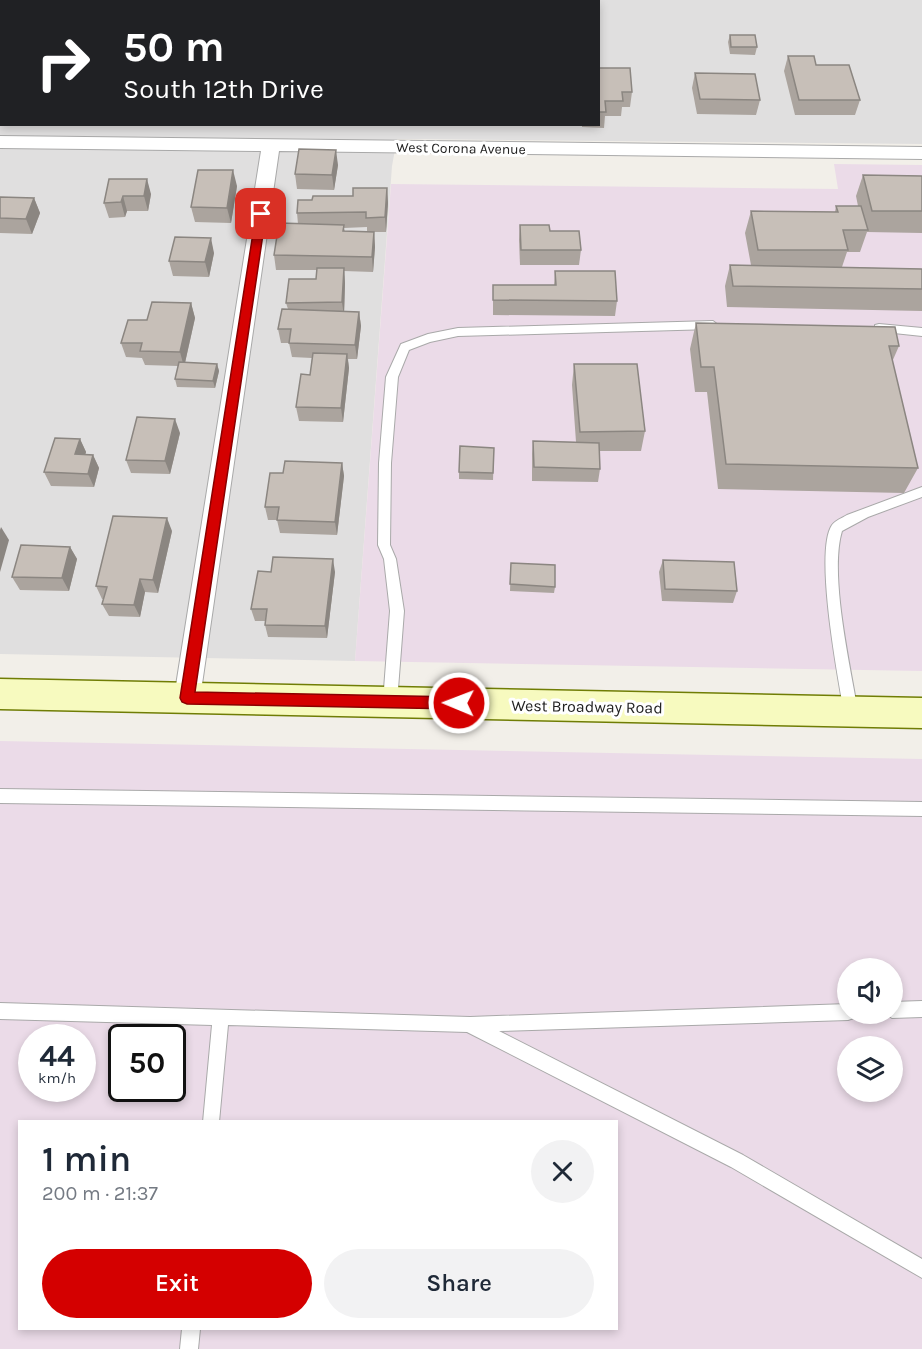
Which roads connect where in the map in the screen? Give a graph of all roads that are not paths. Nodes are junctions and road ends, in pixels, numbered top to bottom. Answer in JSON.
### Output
{"nodes":[{"id":1,"x":0,"y":142,"type":"edge"},
{"id":2,"x":271,"y":145,"type":"junction"},
{"id":3,"x":922,"y":153,"type":"edge"},
{"id":4,"x":726,"y":325,"type":"edge"},
{"id":5,"x":870,"y":327,"type":"edge"},
{"id":6,"x":922,"y":332,"type":"edge"},
{"id":7,"x":922,"y":492,"type":"edge"},
{"id":8,"x":0,"y":694,"type":"edge"},
{"id":9,"x":187,"y":698,"type":"junction"},
{"id":10,"x":390,"y":702,"type":"junction"},
{"id":11,"x":851,"y":712,"type":"junction"},
{"id":12,"x":922,"y":713,"type":"edge"},
{"id":13,"x":0,"y":796,"type":"edge"},
{"id":14,"x":922,"y":809,"type":"edge"},
{"id":15,"x":922,"y":1009,"type":"edge"},
{"id":16,"x":903,"y":1010,"type":"edge"},
{"id":17,"x":0,"y":1011,"type":"edge"},
{"id":18,"x":837,"y":1012,"type":"edge"},
{"id":19,"x":221,"y":1017,"type":"junction"},
{"id":20,"x":468,"y":1024,"type":"junction"},
{"id":21,"x":211,"y":1120,"type":"edge"},
{"id":22,"x":922,"y":1269,"type":"edge"},
{"id":23,"x":191,"y":1330,"type":"edge"},
{"id":24,"x":189,"y":1349,"type":"edge"}],
"edges":[{"from":1,"to":2,"type":"street","name":"West Corona Avenue"},
{"from":2,"to":3,"type":"street","name":"West Corona Avenue"},
{"from":2,"to":9,"type":"street"},
{"from":4,"to":10,"type":"lane"},
{"from":5,"to":6,"type":"lane"},
{"from":7,"to":11,"type":"lane"},
{"from":8,"to":9,"type":"main road","name":"West Broadway Road"},
{"from":9,"to":10,"type":"main road","name":"West Broadway Road"},
{"from":10,"to":11,"type":"main road","name":"West Broadway Road"},
{"from":11,"to":12,"type":"main road","name":"West Broadway Road"},
{"from":13,"to":14,"type":"lane"},
{"from":15,"to":16,"type":"lane"},
{"from":17,"to":19,"type":"lane"},
{"from":18,"to":20,"type":"lane"},
{"from":19,"to":20,"type":"lane"},
{"from":19,"to":21,"type":"lane"},
{"from":20,"to":22,"type":"lane"},
{"from":23,"to":24,"type":"lane"}]}
